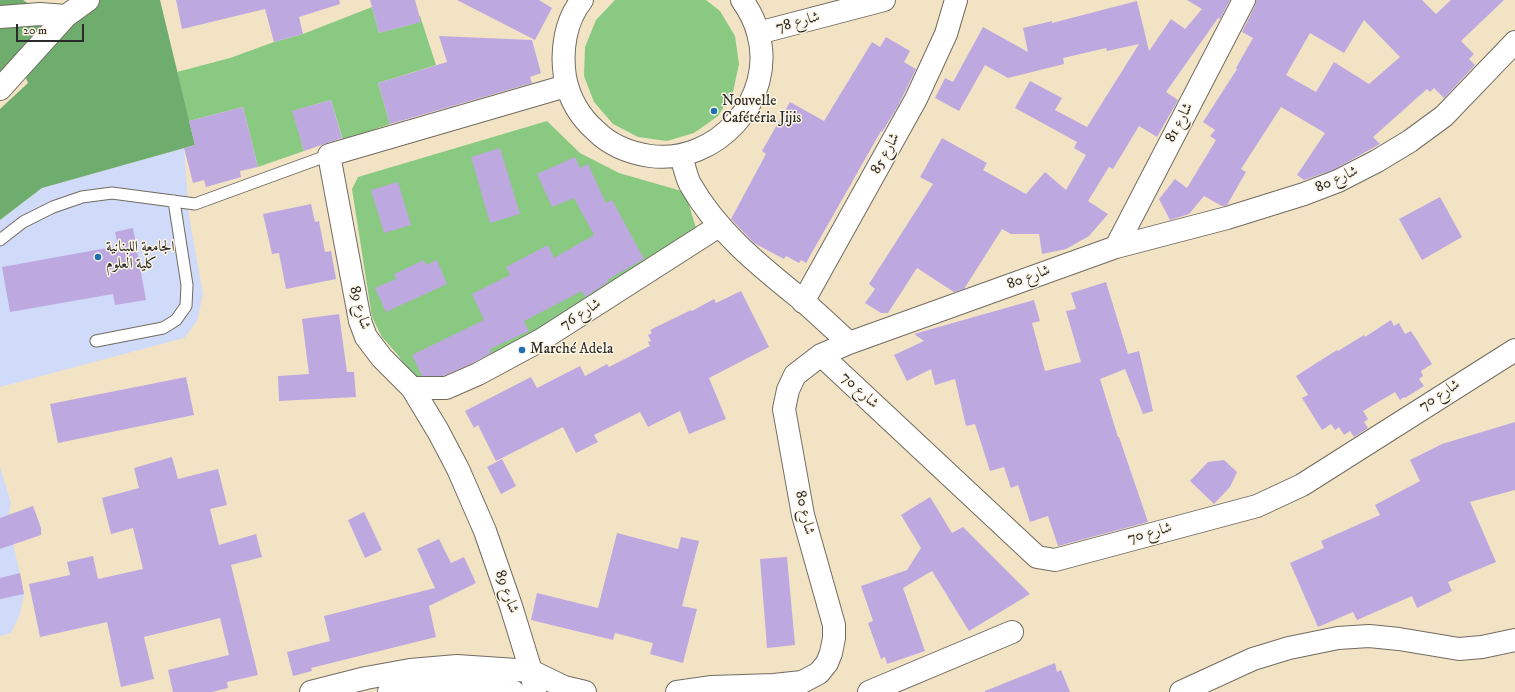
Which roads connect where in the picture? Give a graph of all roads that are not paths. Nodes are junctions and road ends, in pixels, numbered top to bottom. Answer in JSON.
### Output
{"nodes":[{"id":1,"x":88,"y":0,"type":"edge"},
{"id":2,"x":582,"y":0,"type":"edge"},
{"id":3,"x":742,"y":0,"type":"edge"},
{"id":4,"x":884,"y":0,"type":"edge"},
{"id":5,"x":956,"y":0,"type":"edge"},
{"id":6,"x":1244,"y":0,"type":"edge"},
{"id":7,"x":66,"y":16,"type":"junction"},
{"id":8,"x":0,"y":17,"type":"edge"},
{"id":9,"x":758,"y":33,"type":"junction"},
{"id":10,"x":1515,"y":42,"type":"edge"},
{"id":11,"x":566,"y":86,"type":"junction"},
{"id":12,"x":0,"y":89,"type":"edge"},
{"id":13,"x":329,"y":155,"type":"junction"},
{"id":14,"x":681,"y":156,"type":"junction"},
{"id":15,"x":174,"y":201,"type":"junction"},
{"id":16,"x":719,"y":226,"type":"junction"},
{"id":17,"x":0,"y":240,"type":"edge"},
{"id":18,"x":1116,"y":247,"type":"junction"},
{"id":19,"x":803,"y":302,"type":"junction"},
{"id":20,"x":96,"y":341,"type":"dead end"},
{"id":21,"x":850,"y":343,"type":"junction"},
{"id":22,"x":1515,"y":350,"type":"edge"},
{"id":23,"x":821,"y":356,"type":"junction"},
{"id":24,"x":412,"y":388,"type":"junction"},
{"id":25,"x":1012,"y":632,"type":"dead end"},
{"id":26,"x":1515,"y":640,"type":"edge"},
{"id":27,"x":531,"y":670,"type":"junction"},
{"id":28,"x":369,"y":685,"type":"edge"},
{"id":29,"x":553,"y":690,"type":"edge"},
{"id":30,"x":311,"y":692,"type":"edge"},
{"id":31,"x":389,"y":692,"type":"edge"},
{"id":32,"x":514,"y":692,"type":"edge"},
{"id":33,"x":535,"y":692,"type":"edge"},
{"id":34,"x":585,"y":692,"type":"edge"},
{"id":35,"x":677,"y":692,"type":"edge"},
{"id":36,"x":869,"y":692,"type":"edge"},
{"id":37,"x":1182,"y":692,"type":"edge"}],
"edges":[{"from":1,"to":7,"type":"street"},
{"from":2,"to":11,"type":"street"},
{"from":3,"to":9,"type":"street"},
{"from":4,"to":9,"type":"street","name":"شارع 78"},
{"from":5,"to":19,"type":"street","name":"شارع 85"},
{"from":6,"to":18,"type":"street","name":"شارع 81"},
{"from":7,"to":8,"type":"street"},
{"from":7,"to":12,"type":"street"},
{"from":9,"to":14,"type":"street"},
{"from":10,"to":18,"type":"street","name":"شارع 80"},
{"from":11,"to":13,"type":"street"},
{"from":11,"to":14,"type":"street"},
{"from":13,"to":15,"type":"lane"},
{"from":13,"to":24,"type":"street","name":"شارع 89"},
{"from":14,"to":16,"type":"street"},
{"from":15,"to":17,"type":"lane"},
{"from":15,"to":20,"type":"lane"},
{"from":16,"to":19,"type":"street"},
{"from":16,"to":24,"type":"street","name":"شارع 76"},
{"from":18,"to":21,"type":"street","name":"شارع 80"},
{"from":19,"to":21,"type":"street"},
{"from":21,"to":23,"type":"street","name":"شارع 80"},
{"from":22,"to":23,"type":"street","name":"شارع 70"},
{"from":23,"to":35,"type":"street","name":"شارع 80"},
{"from":24,"to":27,"type":"street","name":"شارع 89"},
{"from":25,"to":36,"type":"street"},
{"from":26,"to":37,"type":"street"},
{"from":27,"to":28,"type":"street"},
{"from":27,"to":29,"type":"street"},
{"from":27,"to":33,"type":"street","name":"شارع 89"},
{"from":28,"to":30,"type":"street"},
{"from":29,"to":34,"type":"street"},
{"from":31,"to":32,"type":"street"}]}
